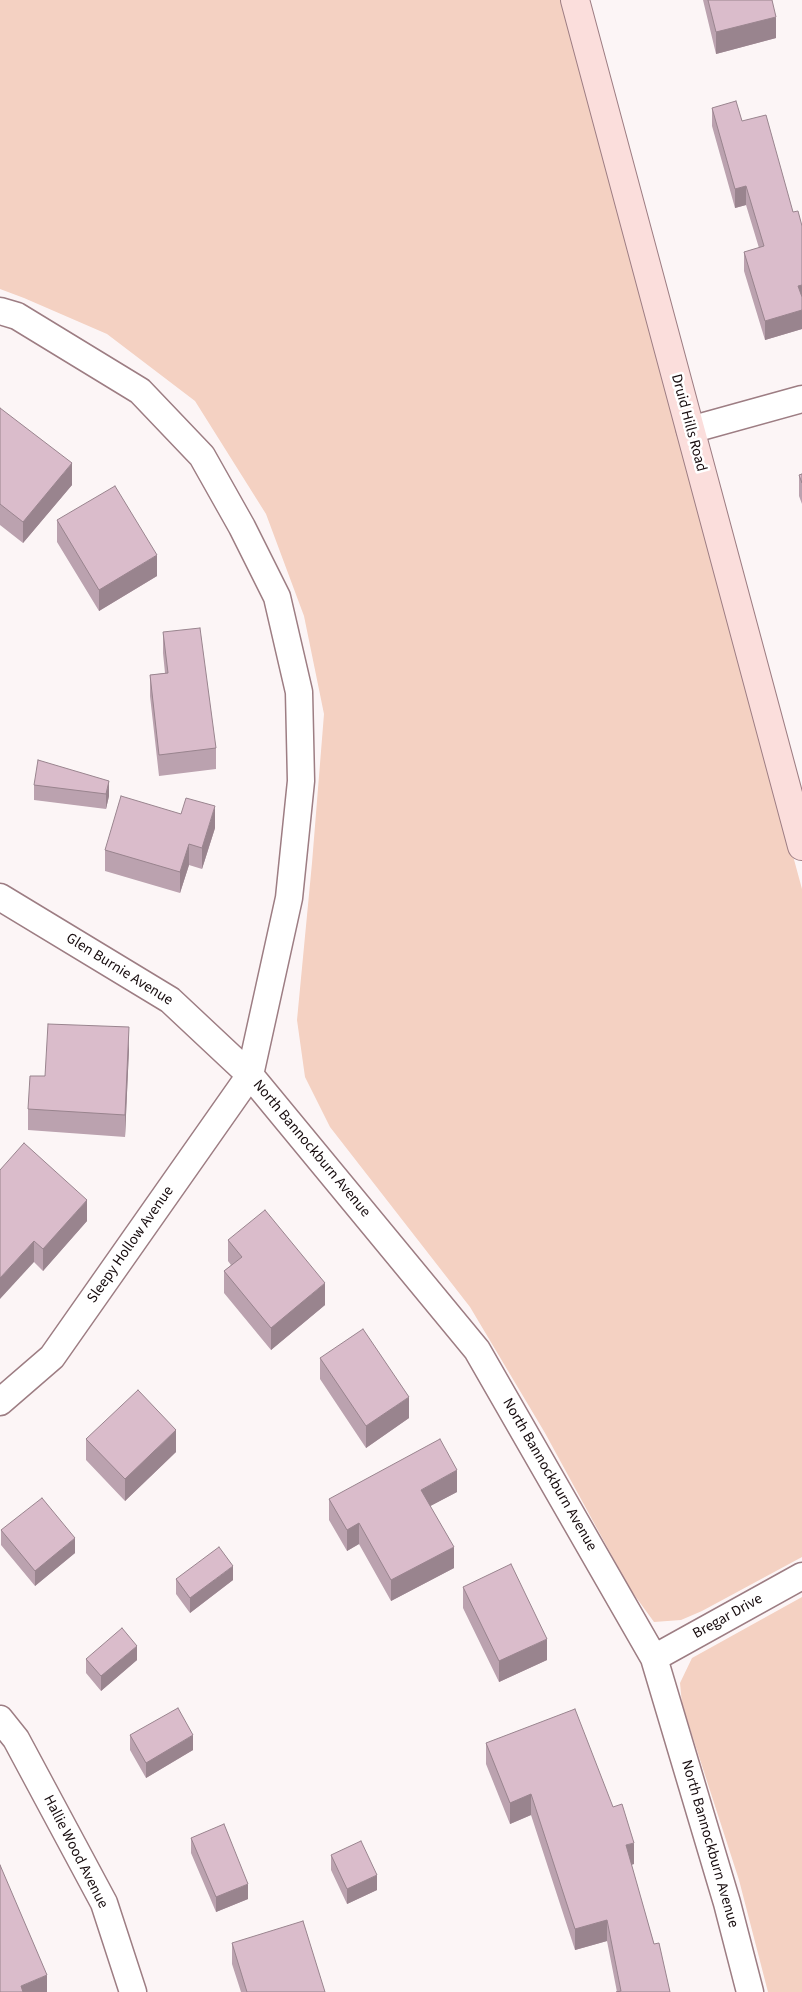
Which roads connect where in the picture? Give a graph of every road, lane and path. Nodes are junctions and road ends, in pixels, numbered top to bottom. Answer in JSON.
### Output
{"nodes":[{"id":1,"x":575,"y":0,"type":"edge"},
{"id":2,"x":0,"y":311,"type":"edge"},
{"id":3,"x":802,"y":399,"type":"edge"},
{"id":4,"x":690,"y":430,"type":"junction"},
{"id":5,"x":797,"y":810,"type":"edge"},
{"id":6,"x":802,"y":846,"type":"edge"},
{"id":7,"x":0,"y":896,"type":"edge"},
{"id":8,"x":250,"y":1075,"type":"junction"},
{"id":9,"x":0,"y":1402,"type":"edge"},
{"id":10,"x":802,"y":1576,"type":"edge"},
{"id":11,"x":654,"y":1658,"type":"junction"},
{"id":12,"x":0,"y":1719,"type":"edge"},
{"id":13,"x":133,"y":1992,"type":"edge"},
{"id":14,"x":750,"y":1992,"type":"edge"}],
"edges":[{"from":1,"to":4,"type":"street","name":"Druid Hills Road"},
{"from":2,"to":8,"type":"street","name":"North Bannockburn Avenue"},
{"from":3,"to":4,"type":"street"},
{"from":4,"to":5,"type":"street","name":"Druid Hills Road"},
{"from":5,"to":6,"type":"street","name":"Druid Hills Road"},
{"from":7,"to":8,"type":"street","name":"Glen Burnie Avenue"},
{"from":8,"to":9,"type":"street","name":"Sleepy Hollow Avenue"},
{"from":8,"to":11,"type":"street","name":"North Bannockburn Avenue"},
{"from":10,"to":11,"type":"street","name":"Bregar Drive"},
{"from":11,"to":14,"type":"street","name":"North Bannockburn Avenue"},
{"from":12,"to":13,"type":"street","name":"Hallie Wood Avenue"}]}
